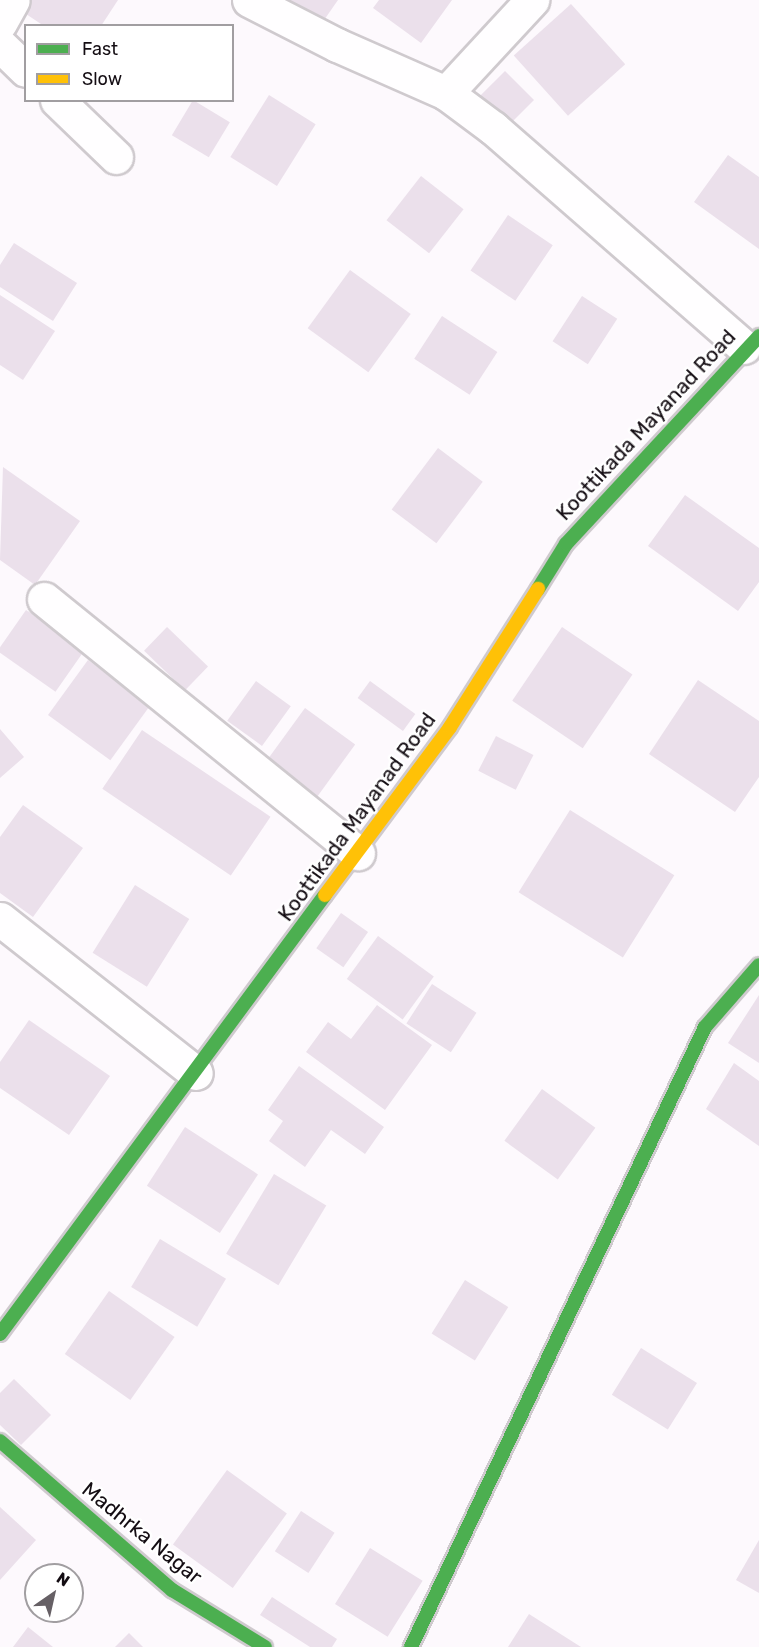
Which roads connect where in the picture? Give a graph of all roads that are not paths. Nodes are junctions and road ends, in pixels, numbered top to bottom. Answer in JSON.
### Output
{"nodes":[{"id":1,"x":14,"y":0,"type":"edge"},
{"id":2,"x":249,"y":0,"type":"edge"},
{"id":3,"x":532,"y":0,"type":"edge"},
{"id":4,"x":0,"y":23,"type":"edge"},
{"id":5,"x":0,"y":45,"type":"edge"},
{"id":6,"x":24,"y":68,"type":"edge"},
{"id":7,"x":446,"y":93,"type":"junction"},
{"id":8,"x":59,"y":102,"type":"edge"},
{"id":9,"x":116,"y":157,"type":"dead end"},
{"id":10,"x":751,"y":342,"type":"edge"},
{"id":11,"x":44,"y":599,"type":"dead end"},
{"id":12,"x":358,"y":853,"type":"junction"},
{"id":13,"x":0,"y":919,"type":"edge"},
{"id":14,"x":759,"y":965,"type":"edge"},
{"id":15,"x":196,"y":1073,"type":"junction"},
{"id":16,"x":0,"y":1334,"type":"edge"},
{"id":17,"x":0,"y":1441,"type":"edge"},
{"id":18,"x":265,"y":1647,"type":"edge"},
{"id":19,"x":411,"y":1647,"type":"edge"}],
"edges":[{"from":1,"to":4,"type":"street"},
{"from":2,"to":7,"type":"street"},
{"from":3,"to":7,"type":"street"},
{"from":5,"to":6,"type":"street"},
{"from":7,"to":10,"type":"street"},
{"from":8,"to":9,"type":"street"},
{"from":10,"to":12,"type":"main road","name":"Koottikada Mayanad Road"},
{"from":11,"to":12,"type":"street"},
{"from":12,"to":15,"type":"main road","name":"Koottikada Mayanad Road"},
{"from":13,"to":15,"type":"street"},
{"from":14,"to":19,"type":"main road"},
{"from":15,"to":16,"type":"main road","name":"Koottikada Mayanad Road"},
{"from":17,"to":18,"type":"main road","name":"Madhrka Nagar"}]}
